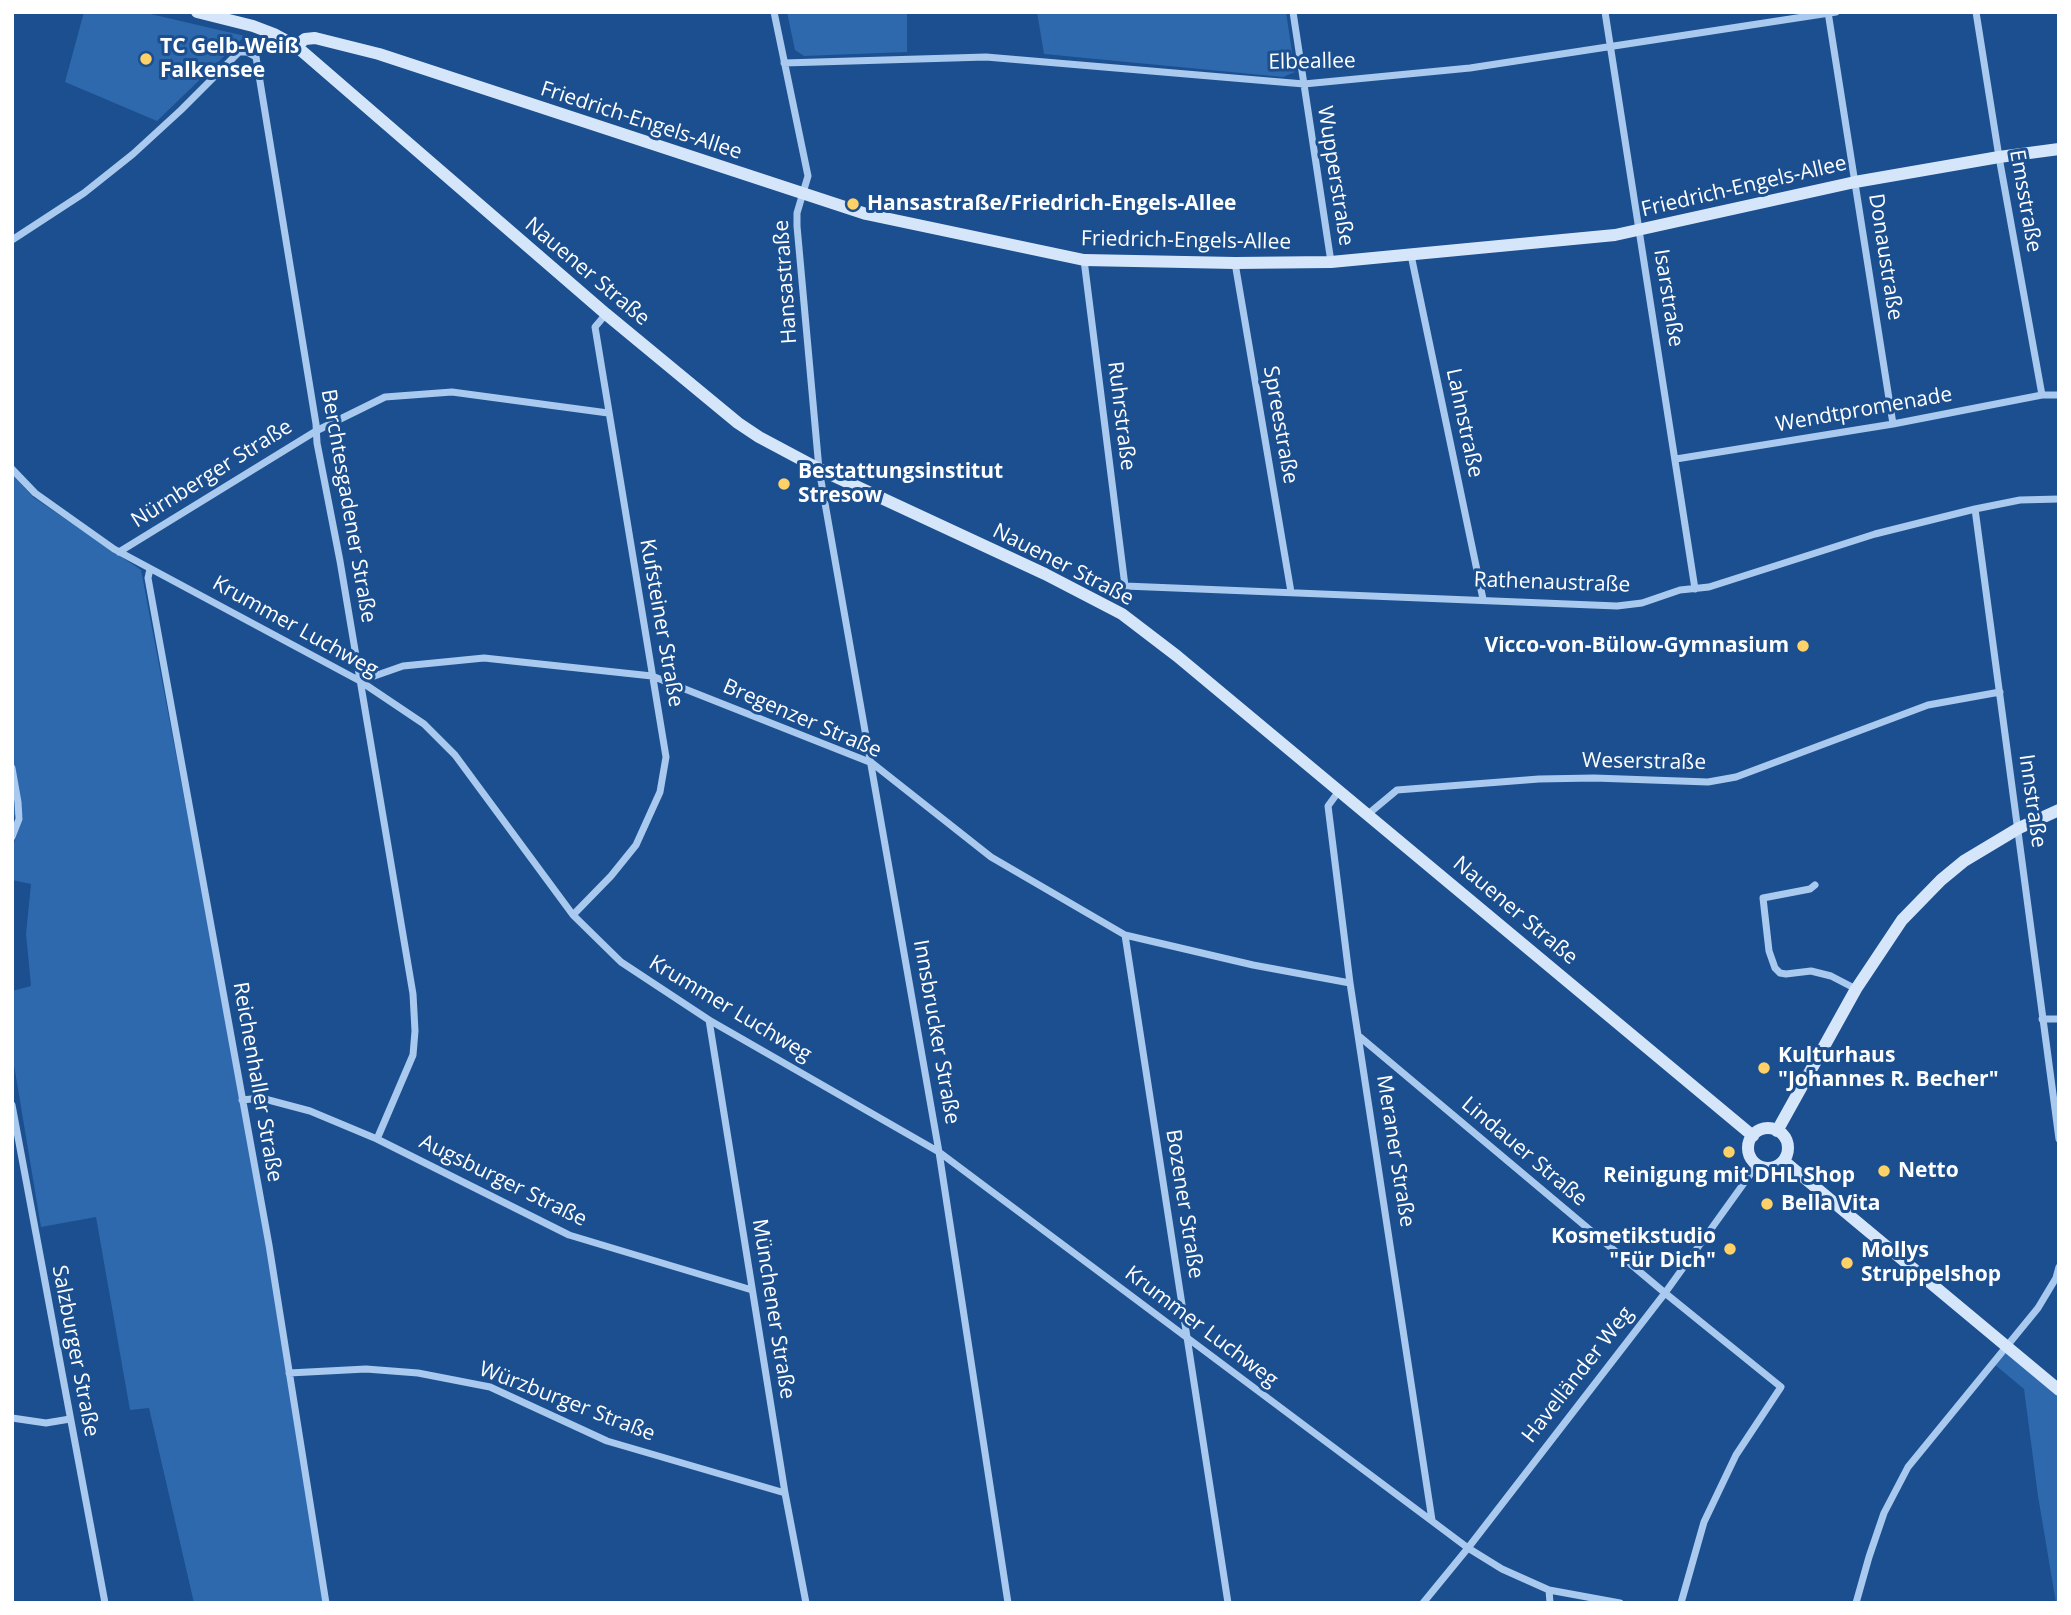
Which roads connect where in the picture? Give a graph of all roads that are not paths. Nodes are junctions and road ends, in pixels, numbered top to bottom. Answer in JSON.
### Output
{"nodes":[{"id":1,"x":197,"y":12,"type":"edge"},
{"id":2,"x":774,"y":12,"type":"edge"},
{"id":3,"x":1293,"y":12,"type":"edge"},
{"id":4,"x":1605,"y":12,"type":"edge"},
{"id":5,"x":1976,"y":12,"type":"edge"},
{"id":6,"x":1831,"y":13,"type":"edge"},
{"id":7,"x":296,"y":46,"type":"junction"},
{"id":8,"x":1611,"y":48,"type":"junction"},
{"id":9,"x":784,"y":62,"type":"junction"},
{"id":10,"x":1304,"y":84,"type":"junction"},
{"id":11,"x":2059,"y":149,"type":"edge"},
{"id":12,"x":1999,"y":157,"type":"junction"},
{"id":13,"x":1855,"y":182,"type":"junction"},
{"id":14,"x":802,"y":195,"type":"junction"},
{"id":15,"x":1640,"y":231,"type":"junction"},
{"id":16,"x":12,"y":240,"type":"edge"},
{"id":17,"x":1411,"y":255,"type":"junction"},
{"id":18,"x":1084,"y":260,"type":"junction"},
{"id":19,"x":1331,"y":262,"type":"junction"},
{"id":20,"x":1235,"y":263,"type":"junction"},
{"id":21,"x":606,"y":314,"type":"junction"},
{"id":22,"x":2042,"y":395,"type":"junction"},
{"id":23,"x":2059,"y":395,"type":"edge"},
{"id":24,"x":608,"y":413,"type":"junction"},
{"id":25,"x":1893,"y":424,"type":"junction"},
{"id":26,"x":316,"y":431,"type":"junction"},
{"id":27,"x":1676,"y":459,"type":"junction"},
{"id":28,"x":12,"y":469,"type":"edge"},
{"id":29,"x":819,"y":469,"type":"junction"},
{"id":30,"x":2059,"y":499,"type":"edge"},
{"id":31,"x":1975,"y":509,"type":"junction"},
{"id":32,"x":119,"y":552,"type":"junction"},
{"id":33,"x":150,"y":569,"type":"junction"},
{"id":34,"x":1124,"y":575,"type":"joint"},
{"id":35,"x":1695,"y":589,"type":"junction"},
{"id":36,"x":1291,"y":592,"type":"junction"},
{"id":37,"x":1483,"y":599,"type":"junction"},
{"id":38,"x":652,"y":677,"type":"junction"},
{"id":39,"x":360,"y":681,"type":"junction"},
{"id":40,"x":2000,"y":692,"type":"junction"},
{"id":41,"x":872,"y":763,"type":"junction"},
{"id":42,"x":12,"y":768,"type":"edge"},
{"id":43,"x":1339,"y":792,"type":"junction"},
{"id":44,"x":2059,"y":810,"type":"edge"},
{"id":45,"x":1367,"y":815,"type":"junction"},
{"id":46,"x":2019,"y":828,"type":"junction"},
{"id":47,"x":12,"y":837,"type":"edge"},
{"id":48,"x":1815,"y":885,"type":"dead end"},
{"id":49,"x":573,"y":915,"type":"junction"},
{"id":50,"x":1125,"y":935,"type":"junction"},
{"id":51,"x":1350,"y":983,"type":"junction"},
{"id":52,"x":1856,"y":989,"type":"junction"},
{"id":53,"x":2042,"y":1019,"type":"junction"},
{"id":54,"x":2059,"y":1019,"type":"edge"},
{"id":55,"x":709,"y":1020,"type":"junction"},
{"id":56,"x":1360,"y":1037,"type":"junction"},
{"id":57,"x":2059,"y":1073,"type":"edge"},
{"id":58,"x":2051,"y":1081,"type":"junction"},
{"id":59,"x":242,"y":1100,"type":"junction"},
{"id":60,"x":12,"y":1105,"type":"edge"},
{"id":61,"x":1777,"y":1131,"type":"junction"},
{"id":62,"x":1752,"y":1136,"type":"junction"},
{"id":63,"x":377,"y":1139,"type":"junction"},
{"id":64,"x":2059,"y":1139,"type":"edge"},
{"id":65,"x":939,"y":1152,"type":"junction"},
{"id":66,"x":1784,"y":1160,"type":"junction"},
{"id":67,"x":1757,"y":1165,"type":"junction"},
{"id":68,"x":2059,"y":1267,"type":"edge"},
{"id":69,"x":752,"y":1290,"type":"junction"},
{"id":70,"x":1665,"y":1293,"type":"junction"},
{"id":71,"x":1187,"y":1339,"type":"junction"},
{"id":72,"x":2007,"y":1347,"type":"junction"},
{"id":73,"x":289,"y":1373,"type":"junction"},
{"id":74,"x":2059,"y":1390,"type":"edge"},
{"id":75,"x":12,"y":1418,"type":"edge"},
{"id":76,"x":70,"y":1419,"type":"junction"},
{"id":77,"x":785,"y":1493,"type":"junction"},
{"id":78,"x":1432,"y":1520,"type":"junction"},
{"id":79,"x":1468,"y":1548,"type":"junction"},
{"id":80,"x":1549,"y":1590,"type":"junction"},
{"id":81,"x":105,"y":1603,"type":"edge"},
{"id":82,"x":326,"y":1603,"type":"edge"},
{"id":83,"x":806,"y":1603,"type":"edge"},
{"id":84,"x":1008,"y":1603,"type":"edge"},
{"id":85,"x":1228,"y":1603,"type":"edge"},
{"id":86,"x":1423,"y":1603,"type":"edge"},
{"id":87,"x":1550,"y":1603,"type":"edge"},
{"id":88,"x":1620,"y":1603,"type":"edge"},
{"id":89,"x":1681,"y":1603,"type":"edge"},
{"id":90,"x":1856,"y":1603,"type":"edge"}],
"edges":[{"from":1,"to":7,"type":"main road","name":"Nauener Straße"},
{"from":2,"to":9,"type":"street","name":"Hansastraße"},
{"from":3,"to":10,"type":"street","name":"Wupperstraße"},
{"from":4,"to":8,"type":"street","name":"Isarstraße"},
{"from":5,"to":12,"type":"street","name":"Emsstraße"},
{"from":6,"to":8,"type":"street","name":"Elbeallee"},
{"from":6,"to":13,"type":"street","name":"Donaustraße"},
{"from":7,"to":14,"type":"main road","name":"Friedrich-Engels-Allee"},
{"from":7,"to":21,"type":"main road","name":"Nauener Straße"},
{"from":8,"to":10,"type":"street","name":"Elbeallee"},
{"from":8,"to":15,"type":"street","name":"Isarstraße"},
{"from":9,"to":10,"type":"street","name":"Elbeallee"},
{"from":9,"to":14,"type":"street","name":"Hansastraße"},
{"from":10,"to":19,"type":"street","name":"Wupperstraße"},
{"from":11,"to":12,"type":"main road","name":"Friedrich-Engels-Allee"},
{"from":12,"to":13,"type":"main road","name":"Friedrich-Engels-Allee"},
{"from":12,"to":22,"type":"street","name":"Emsstraße"},
{"from":13,"to":15,"type":"main road","name":"Friedrich-Engels-Allee"},
{"from":13,"to":25,"type":"street","name":"Donaustraße"},
{"from":14,"to":18,"type":"main road","name":"Friedrich-Engels-Allee"},
{"from":14,"to":29,"type":"street","name":"Hansastraße"},
{"from":15,"to":17,"type":"main road","name":"Friedrich-Engels-Allee"},
{"from":15,"to":27,"type":"street","name":"Isarstraße"},
{"from":16,"to":26,"type":"street","name":"Berchtesgadener Straße"},
{"from":17,"to":19,"type":"main road","name":"Friedrich-Engels-Allee"},
{"from":17,"to":37,"type":"street","name":"Lahnstraße"},
{"from":18,"to":20,"type":"main road","name":"Friedrich-Engels-Allee"},
{"from":18,"to":34,"type":"street","name":"Ruhrstraße"},
{"from":19,"to":20,"type":"main road","name":"Friedrich-Engels-Allee"},
{"from":20,"to":36,"type":"street","name":"Spreestraße"},
{"from":21,"to":24,"type":"street","name":"Kufsteiner Straße"},
{"from":21,"to":29,"type":"main road","name":"Nauener Straße"},
{"from":22,"to":23,"type":"street","name":"Wendtpromenade"},
{"from":22,"to":25,"type":"street","name":"Wendtpromenade"},
{"from":24,"to":26,"type":"street","name":"Nürnberger Straße"},
{"from":24,"to":38,"type":"street","name":"Kufsteiner Straße"},
{"from":25,"to":27,"type":"street","name":"Wendtpromenade"},
{"from":26,"to":32,"type":"street","name":"Nürnberger Straße"},
{"from":26,"to":39,"type":"street","name":"Berchtesgadener Straße"},
{"from":27,"to":35,"type":"street","name":"Isarstraße"},
{"from":28,"to":32,"type":"street","name":"Krummer Luchweg"},
{"from":29,"to":41,"type":"street","name":"Innsbrucker Straße"},
{"from":29,"to":43,"type":"main road","name":"Nauener Straße"},
{"from":30,"to":31,"type":"street","name":"Rathenaustraße"},
{"from":31,"to":35,"type":"street","name":"Rathenaustraße"},
{"from":31,"to":40,"type":"street","name":"Innstraße"},
{"from":32,"to":33,"type":"street","name":"Krummer Luchweg"},
{"from":33,"to":39,"type":"street","name":"Krummer Luchweg"},
{"from":33,"to":59,"type":"street","name":"Reichenhaller Straße"},
{"from":34,"to":36,"type":"street","name":"Rathenaustraße"},
{"from":35,"to":37,"type":"street","name":"Rathenaustraße"},
{"from":36,"to":37,"type":"street","name":"Rathenaustraße"},
{"from":38,"to":39,"type":"street","name":"Bregenzer Straße"},
{"from":38,"to":41,"type":"street","name":"Bregenzer Straße"},
{"from":38,"to":49,"type":"street","name":"Kufsteiner Straße"},
{"from":39,"to":49,"type":"street","name":"Krummer Luchweg"},
{"from":39,"to":63,"type":"street","name":"Berchtesgadener Straße"},
{"from":40,"to":45,"type":"street","name":"Weserstraße"},
{"from":40,"to":46,"type":"street","name":"Innstraße"},
{"from":41,"to":50,"type":"street","name":"Bregenzer Straße"},
{"from":41,"to":65,"type":"street","name":"Innsbrucker Straße"},
{"from":42,"to":47,"type":"street"},
{"from":43,"to":45,"type":"main road","name":"Nauener Straße"},
{"from":43,"to":51,"type":"street","name":"Meraner Straße"},
{"from":44,"to":46,"type":"main road"},
{"from":45,"to":62,"type":"main road","name":"Nauener Straße"},
{"from":46,"to":52,"type":"main road"},
{"from":46,"to":53,"type":"street","name":"Innstraße"},
{"from":48,"to":52,"type":"street"},
{"from":49,"to":55,"type":"street","name":"Krummer Luchweg"},
{"from":50,"to":51,"type":"street","name":"Bregenzer Straße"},
{"from":50,"to":71,"type":"street","name":"Bozener Straße"},
{"from":51,"to":56,"type":"street","name":"Meraner Straße"},
{"from":52,"to":61,"type":"main road"},
{"from":53,"to":54,"type":"street"},
{"from":53,"to":58,"type":"street","name":"Innstraße"},
{"from":55,"to":65,"type":"street","name":"Krummer Luchweg"},
{"from":55,"to":69,"type":"street","name":"Münchener Straße"},
{"from":56,"to":70,"type":"street","name":"Lindauer Straße"},
{"from":56,"to":78,"type":"street","name":"Meraner Straße"},
{"from":57,"to":58,"type":"street"},
{"from":58,"to":64,"type":"street","name":"Innstraße"},
{"from":59,"to":63,"type":"street","name":"Augsburger Straße"},
{"from":59,"to":73,"type":"street","name":"Reichenhaller Straße"},
{"from":60,"to":76,"type":"street","name":"Salzburger Straße"},
{"from":61,"to":62,"type":"main road"},
{"from":61,"to":66,"type":"main road"},
{"from":62,"to":67,"type":"main road"},
{"from":63,"to":69,"type":"street","name":"Augsburger Straße"},
{"from":65,"to":71,"type":"street","name":"Krummer Luchweg"},
{"from":65,"to":84,"type":"street","name":"Innsbrucker Straße"},
{"from":66,"to":67,"type":"main road"},
{"from":66,"to":72,"type":"main road"},
{"from":67,"to":70,"type":"street","name":"Havelländer Weg"},
{"from":68,"to":72,"type":"street"},
{"from":69,"to":77,"type":"street","name":"Münchener Straße"},
{"from":70,"to":79,"type":"street","name":"Havelländer Weg"},
{"from":70,"to":89,"type":"street","name":"Lindauer Straße"},
{"from":71,"to":78,"type":"street","name":"Krummer Luchweg"},
{"from":71,"to":85,"type":"street","name":"Bozener Straße"},
{"from":72,"to":74,"type":"main road"},
{"from":72,"to":90,"type":"street"},
{"from":73,"to":77,"type":"street","name":"Würzburger Straße"},
{"from":73,"to":82,"type":"street","name":"Reichenhaller Straße"},
{"from":75,"to":76,"type":"street"},
{"from":76,"to":81,"type":"street","name":"Salzburger Straße"},
{"from":77,"to":83,"type":"street","name":"Münchener Straße"},
{"from":78,"to":79,"type":"street","name":"Krummer Luchweg"},
{"from":79,"to":80,"type":"street","name":"Krummer Luchweg"},
{"from":79,"to":86,"type":"street","name":"Havelländer Weg"},
{"from":80,"to":87,"type":"street"},
{"from":80,"to":88,"type":"street","name":"Krummer Luchweg"}]}
